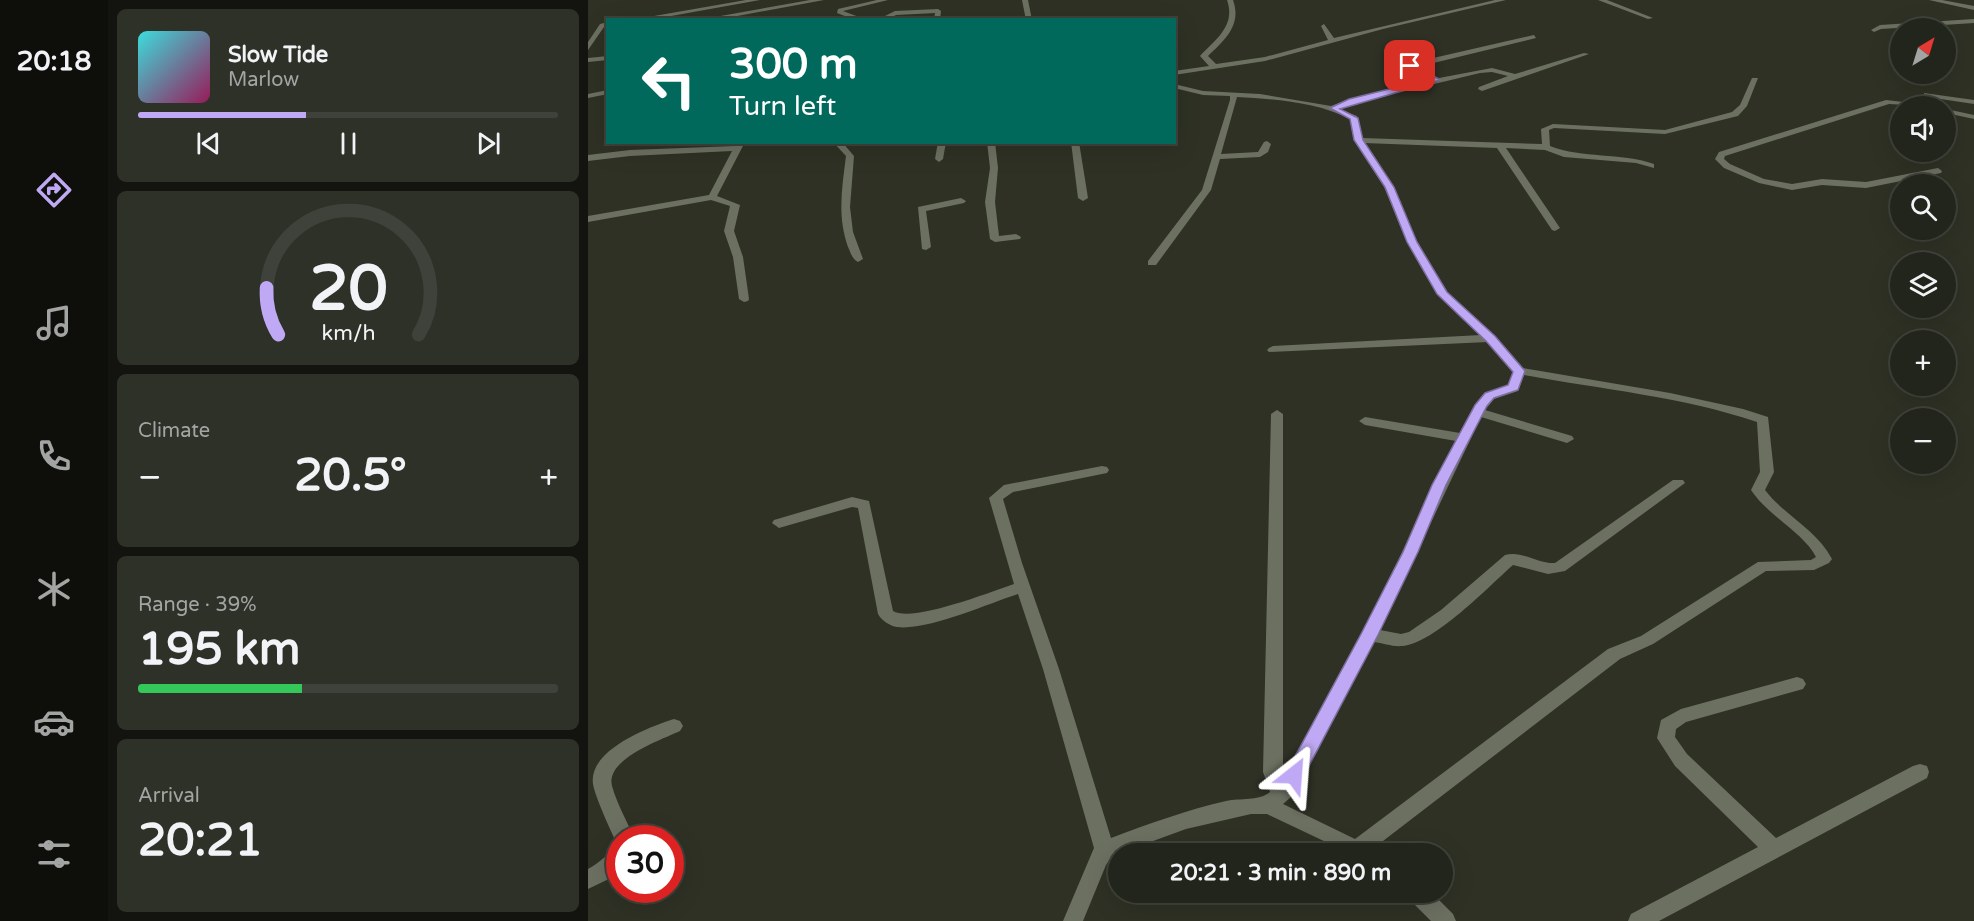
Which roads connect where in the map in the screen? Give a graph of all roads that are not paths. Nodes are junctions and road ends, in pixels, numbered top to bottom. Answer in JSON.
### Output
{"nodes":[{"id":1,"x":757,"y":0,"type":"edge"},
{"id":2,"x":821,"y":0,"type":"edge"},
{"id":3,"x":885,"y":0,"type":"edge"},
{"id":4,"x":1025,"y":0,"type":"edge"},
{"id":5,"x":1230,"y":0,"type":"edge"},
{"id":6,"x":1503,"y":0,"type":"edge"},
{"id":7,"x":1601,"y":0,"type":"edge"},
{"id":8,"x":1932,"y":0,"type":"edge"},
{"id":9,"x":1974,"y":8,"type":"edge"},
{"id":10,"x":646,"y":18,"type":"edge"},
{"id":11,"x":713,"y":18,"type":"edge"},
{"id":12,"x":857,"y":18,"type":"edge"},
{"id":13,"x":884,"y":18,"type":"edge"},
{"id":14,"x":938,"y":18,"type":"edge"},
{"id":15,"x":1029,"y":18,"type":"edge"},
{"id":16,"x":1650,"y":18,"type":"dead end"},
{"id":17,"x":1974,"y":21,"type":"edge"},
{"id":18,"x":606,"y":24,"type":"edge"},
{"id":19,"x":1324,"y":26,"type":"dead end"},
{"id":20,"x":1874,"y":30,"type":"dead end"},
{"id":21,"x":606,"y":35,"type":"edge"},
{"id":22,"x":596,"y":37,"type":"junction"},
{"id":23,"x":1534,"y":37,"type":"dead end"},
{"id":24,"x":1333,"y":42,"type":"junction"},
{"id":25,"x":588,"y":48,"type":"edge"},
{"id":26,"x":1586,"y":54,"type":"dead end"},
{"id":27,"x":606,"y":58,"type":"edge"},
{"id":28,"x":588,"y":60,"type":"edge"},
{"id":29,"x":1213,"y":66,"type":"junction"},
{"id":30,"x":1176,"y":73,"type":"edge"},
{"id":31,"x":1515,"y":76,"type":"junction"},
{"id":32,"x":1437,"y":80,"type":"junction"},
{"id":33,"x":1755,"y":80,"type":"dead end"},
{"id":34,"x":1176,"y":86,"type":"edge"},
{"id":35,"x":1482,"y":89,"type":"dead end"},
{"id":36,"x":606,"y":92,"type":"edge"},
{"id":37,"x":1233,"y":94,"type":"junction"},
{"id":38,"x":1927,"y":95,"type":"dead end"},
{"id":39,"x":588,"y":96,"type":"edge"},
{"id":40,"x":1890,"y":102,"type":"edge"},
{"id":41,"x":1974,"y":102,"type":"edge"},
{"id":42,"x":1334,"y":108,"type":"junction"},
{"id":43,"x":1956,"y":113,"type":"edge"},
{"id":44,"x":1974,"y":117,"type":"edge"},
{"id":45,"x":1358,"y":140,"type":"junction"},
{"id":46,"x":839,"y":144,"type":"edge"},
{"id":47,"x":942,"y":144,"type":"edge"},
{"id":48,"x":990,"y":144,"type":"edge"},
{"id":49,"x":1075,"y":144,"type":"edge"},
{"id":50,"x":1266,"y":144,"type":"dead end"},
{"id":51,"x":739,"y":145,"type":"edge"},
{"id":52,"x":1501,"y":147,"type":"junction"},
{"id":53,"x":1546,"y":147,"type":"junction"},
{"id":54,"x":1215,"y":157,"type":"junction"},
{"id":55,"x":588,"y":158,"type":"edge"},
{"id":56,"x":939,"y":159,"type":"dead end"},
{"id":57,"x":1651,"y":166,"type":"dead end"},
{"id":58,"x":1938,"y":171,"type":"dead end"},
{"id":59,"x":712,"y":197,"type":"junction"},
{"id":60,"x":1083,"y":198,"type":"dead end"},
{"id":61,"x":961,"y":201,"type":"dead end"},
{"id":62,"x":588,"y":219,"type":"edge"},
{"id":63,"x":1555,"y":228,"type":"dead end"},
{"id":64,"x":1016,"y":237,"type":"dead end"},
{"id":65,"x":926,"y":247,"type":"dead end"},
{"id":66,"x":858,"y":259,"type":"dead end"},
{"id":67,"x":1152,"y":263,"type":"dead end"},
{"id":68,"x":744,"y":299,"type":"dead end"},
{"id":69,"x":1491,"y":339,"type":"junction"},
{"id":70,"x":1272,"y":350,"type":"dead end"},
{"id":71,"x":1519,"y":371,"type":"junction"},
{"id":72,"x":1477,"y":412,"type":"junction"},
{"id":73,"x":1277,"y":414,"type":"dead end"},
{"id":74,"x":1365,"y":421,"type":"dead end"},
{"id":75,"x":1464,"y":438,"type":"junction"},
{"id":76,"x":1567,"y":439,"type":"dead end"},
{"id":77,"x":1102,"y":470,"type":"dead end"},
{"id":78,"x":1678,"y":483,"type":"dead end"},
{"id":79,"x":779,"y":523,"type":"dead end"},
{"id":80,"x":1023,"y":587,"type":"junction"},
{"id":81,"x":1369,"y":635,"type":"junction"},
{"id":82,"x":1797,"y":684,"type":"dead end"},
{"id":83,"x":674,"y":726,"type":"dead end"},
{"id":84,"x":1920,"y":772,"type":"dead end"},
{"id":85,"x":1284,"y":791,"type":"junction"},
{"id":86,"x":1268,"y":806,"type":"junction"},
{"id":87,"x":619,"y":825,"type":"edge"},
{"id":88,"x":1345,"y":843,"type":"edge"},
{"id":89,"x":1371,"y":843,"type":"edge"},
{"id":90,"x":1105,"y":850,"type":"junction"},
{"id":91,"x":1775,"y":850,"type":"junction"},
{"id":92,"x":606,"y":870,"type":"edge"},
{"id":93,"x":588,"y":879,"type":"edge"},
{"id":94,"x":1427,"y":903,"type":"edge"},
{"id":95,"x":1074,"y":921,"type":"edge"},
{"id":96,"x":1446,"y":921,"type":"edge"},
{"id":97,"x":1638,"y":921,"type":"edge"}],
"edges":[{"from":1,"to":10,"type":"street"},
{"from":2,"to":11,"type":"street"},
{"from":3,"to":12,"type":"street"},
{"from":4,"to":15,"type":"street"},
{"from":5,"to":29,"type":"street"},
{"from":6,"to":24,"type":"street"},
{"from":7,"to":16,"type":"street"},
{"from":8,"to":9,"type":"street"},
{"from":13,"to":14,"type":"street"},
{"from":17,"to":20,"type":"street"},
{"from":18,"to":22,"type":"street"},
{"from":19,"to":24,"type":"street"},
{"from":21,"to":22,"type":"street"},
{"from":22,"to":25,"type":"street"},
{"from":23,"to":32,"type":"street"},
{"from":24,"to":29,"type":"street"},
{"from":26,"to":31,"type":"street"},
{"from":27,"to":28,"type":"street"},
{"from":29,"to":30,"type":"street"},
{"from":31,"to":32,"type":"street"},
{"from":31,"to":35,"type":"street"},
{"from":32,"to":42,"type":"street"},
{"from":33,"to":53,"type":"street"},
{"from":34,"to":37,"type":"street"},
{"from":36,"to":39,"type":"street"},
{"from":37,"to":42,"type":"street"},
{"from":37,"to":54,"type":"street"},
{"from":38,"to":41,"type":"street"},
{"from":40,"to":58,"type":"street"},
{"from":42,"to":45,"type":"street"},
{"from":43,"to":44,"type":"street"},
{"from":45,"to":52,"type":"street"},
{"from":45,"to":69,"type":"street"},
{"from":46,"to":66,"type":"street"},
{"from":47,"to":56,"type":"street"},
{"from":48,"to":64,"type":"street"},
{"from":49,"to":60,"type":"street"},
{"from":50,"to":54,"type":"street"},
{"from":51,"to":55,"type":"street"},
{"from":51,"to":59,"type":"street"},
{"from":52,"to":53,"type":"street"},
{"from":52,"to":63,"type":"street"},
{"from":53,"to":57,"type":"street"},
{"from":54,"to":67,"type":"street"},
{"from":59,"to":62,"type":"street"},
{"from":59,"to":68,"type":"street"},
{"from":61,"to":65,"type":"street"},
{"from":69,"to":70,"type":"street"},
{"from":69,"to":71,"type":"street"},
{"from":71,"to":72,"type":"street"},
{"from":71,"to":89,"type":"street"},
{"from":72,"to":75,"type":"street"},
{"from":72,"to":76,"type":"street"},
{"from":73,"to":85,"type":"street"},
{"from":74,"to":75,"type":"street"},
{"from":75,"to":81,"type":"street"},
{"from":77,"to":80,"type":"street"},
{"from":78,"to":81,"type":"street"},
{"from":79,"to":80,"type":"street"},
{"from":80,"to":90,"type":"street"},
{"from":81,"to":85,"type":"street"},
{"from":82,"to":91,"type":"street"},
{"from":83,"to":87,"type":"street"},
{"from":84,"to":91,"type":"street"},
{"from":85,"to":86,"type":"street"},
{"from":86,"to":88,"type":"street"},
{"from":86,"to":90,"type":"street"},
{"from":90,"to":95,"type":"street"},
{"from":91,"to":97,"type":"street"},
{"from":92,"to":93,"type":"street"},
{"from":94,"to":96,"type":"street"}]}
